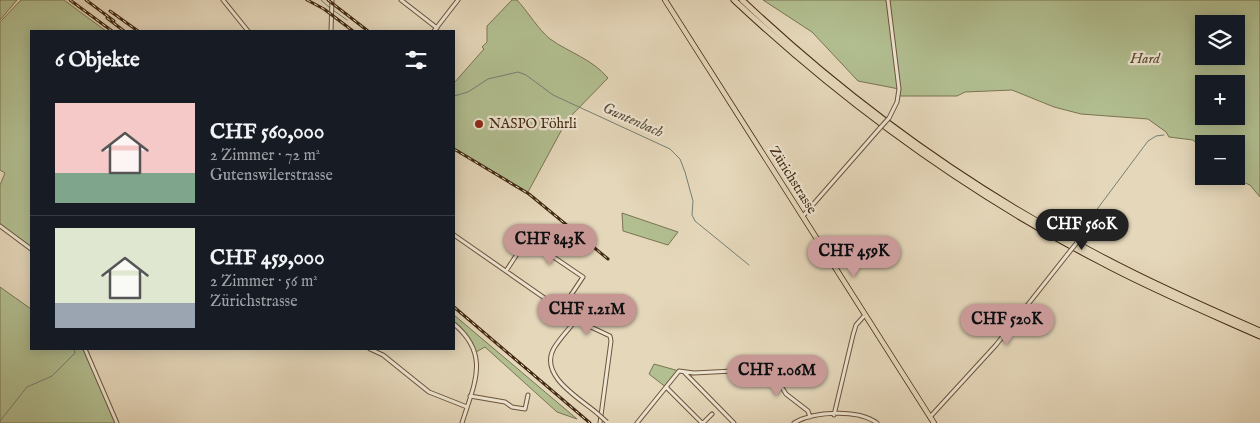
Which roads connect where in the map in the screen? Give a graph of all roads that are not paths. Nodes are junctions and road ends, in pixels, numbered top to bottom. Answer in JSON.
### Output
{"nodes":[{"id":1,"x":223,"y":0,"type":"edge"},
{"id":2,"x":401,"y":0,"type":"edge"},
{"id":3,"x":458,"y":0,"type":"edge"},
{"id":4,"x":665,"y":0,"type":"edge"},
{"id":5,"x":734,"y":0,"type":"edge"},
{"id":6,"x":743,"y":0,"type":"edge"},
{"id":7,"x":888,"y":0,"type":"edge"},
{"id":8,"x":332,"y":2,"type":"edge"},
{"id":9,"x":436,"y":29,"type":"edge"},
{"id":10,"x":247,"y":30,"type":"edge"},
{"id":11,"x":331,"y":30,"type":"edge"},
{"id":12,"x":803,"y":216,"type":"junction"},
{"id":13,"x":0,"y":226,"type":"edge"},
{"id":14,"x":1083,"y":235,"type":"dead end"},
{"id":15,"x":455,"y":236,"type":"edge"},
{"id":16,"x":30,"y":248,"type":"edge"},
{"id":17,"x":506,"y":271,"type":"junction"},
{"id":18,"x":561,"y":310,"type":"junction"},
{"id":19,"x":865,"y":315,"type":"junction"},
{"id":20,"x":576,"y":320,"type":"junction"},
{"id":21,"x":455,"y":325,"type":"edge"},
{"id":22,"x":1260,"y":331,"type":"edge"},
{"id":23,"x":1260,"y":336,"type":"edge"},
{"id":24,"x":85,"y":350,"type":"edge"},
{"id":25,"x":372,"y":350,"type":"edge"},
{"id":26,"x":684,"y":372,"type":"junction"},
{"id":27,"x":667,"y":388,"type":"junction"},
{"id":28,"x":528,"y":395,"type":"dead end"},
{"id":29,"x":470,"y":396,"type":"junction"},
{"id":30,"x":467,"y":407,"type":"junction"},
{"id":31,"x":712,"y":414,"type":"dead end"},
{"id":32,"x":834,"y":415,"type":"junction"},
{"id":33,"x":810,"y":417,"type":"junction"},
{"id":34,"x":930,"y":417,"type":"junction"},
{"id":35,"x":608,"y":422,"type":"edge"},
{"id":36,"x":117,"y":423,"type":"edge"},
{"id":37,"x":462,"y":423,"type":"edge"},
{"id":38,"x":600,"y":423,"type":"edge"},
{"id":39,"x":637,"y":423,"type":"edge"},
{"id":40,"x":702,"y":423,"type":"edge"},
{"id":41,"x":734,"y":423,"type":"edge"},
{"id":42,"x":794,"y":423,"type":"edge"},
{"id":43,"x":877,"y":423,"type":"edge"},
{"id":44,"x":934,"y":423,"type":"edge"}],
"edges":[{"from":1,"to":10,"type":"street"},
{"from":2,"to":9,"type":"street"},
{"from":3,"to":9,"type":"street"},
{"from":4,"to":12,"type":"main road","name":"Zürichstrasse"},
{"from":5,"to":23,"type":"highway"},
{"from":6,"to":22,"type":"highway"},
{"from":7,"to":12,"type":"street","bridge":true},
{"from":8,"to":11,"type":"street"},
{"from":12,"to":19,"type":"main road","name":"Zürichstrasse"},
{"from":13,"to":16,"type":"street"},
{"from":14,"to":34,"type":"street","bridge":true},
{"from":15,"to":17,"type":"street"},
{"from":17,"to":18,"type":"street"},
{"from":17,"to":18,"type":"street"},
{"from":18,"to":20,"type":"street"},
{"from":19,"to":32,"type":"street"},
{"from":19,"to":34,"type":"main road","name":"Zürichstrasse"},
{"from":20,"to":35,"type":"street","bridge":true},
{"from":20,"to":38,"type":"street"},
{"from":21,"to":29,"type":"street"},
{"from":24,"to":36,"type":"street"},
{"from":25,"to":30,"type":"street"},
{"from":26,"to":27,"type":"street"},
{"from":26,"to":33,"type":"street"},
{"from":26,"to":41,"type":"street"},
{"from":27,"to":39,"type":"street"},
{"from":27,"to":40,"type":"street"},
{"from":28,"to":29,"type":"street"},
{"from":29,"to":30,"type":"street"},
{"from":30,"to":37,"type":"street"},
{"from":31,"to":40,"type":"street"},
{"from":32,"to":33,"type":"street"},
{"from":32,"to":43,"type":"street"},
{"from":33,"to":42,"type":"street"},
{"from":34,"to":44,"type":"main road","name":"Zürichstrasse"}]}
